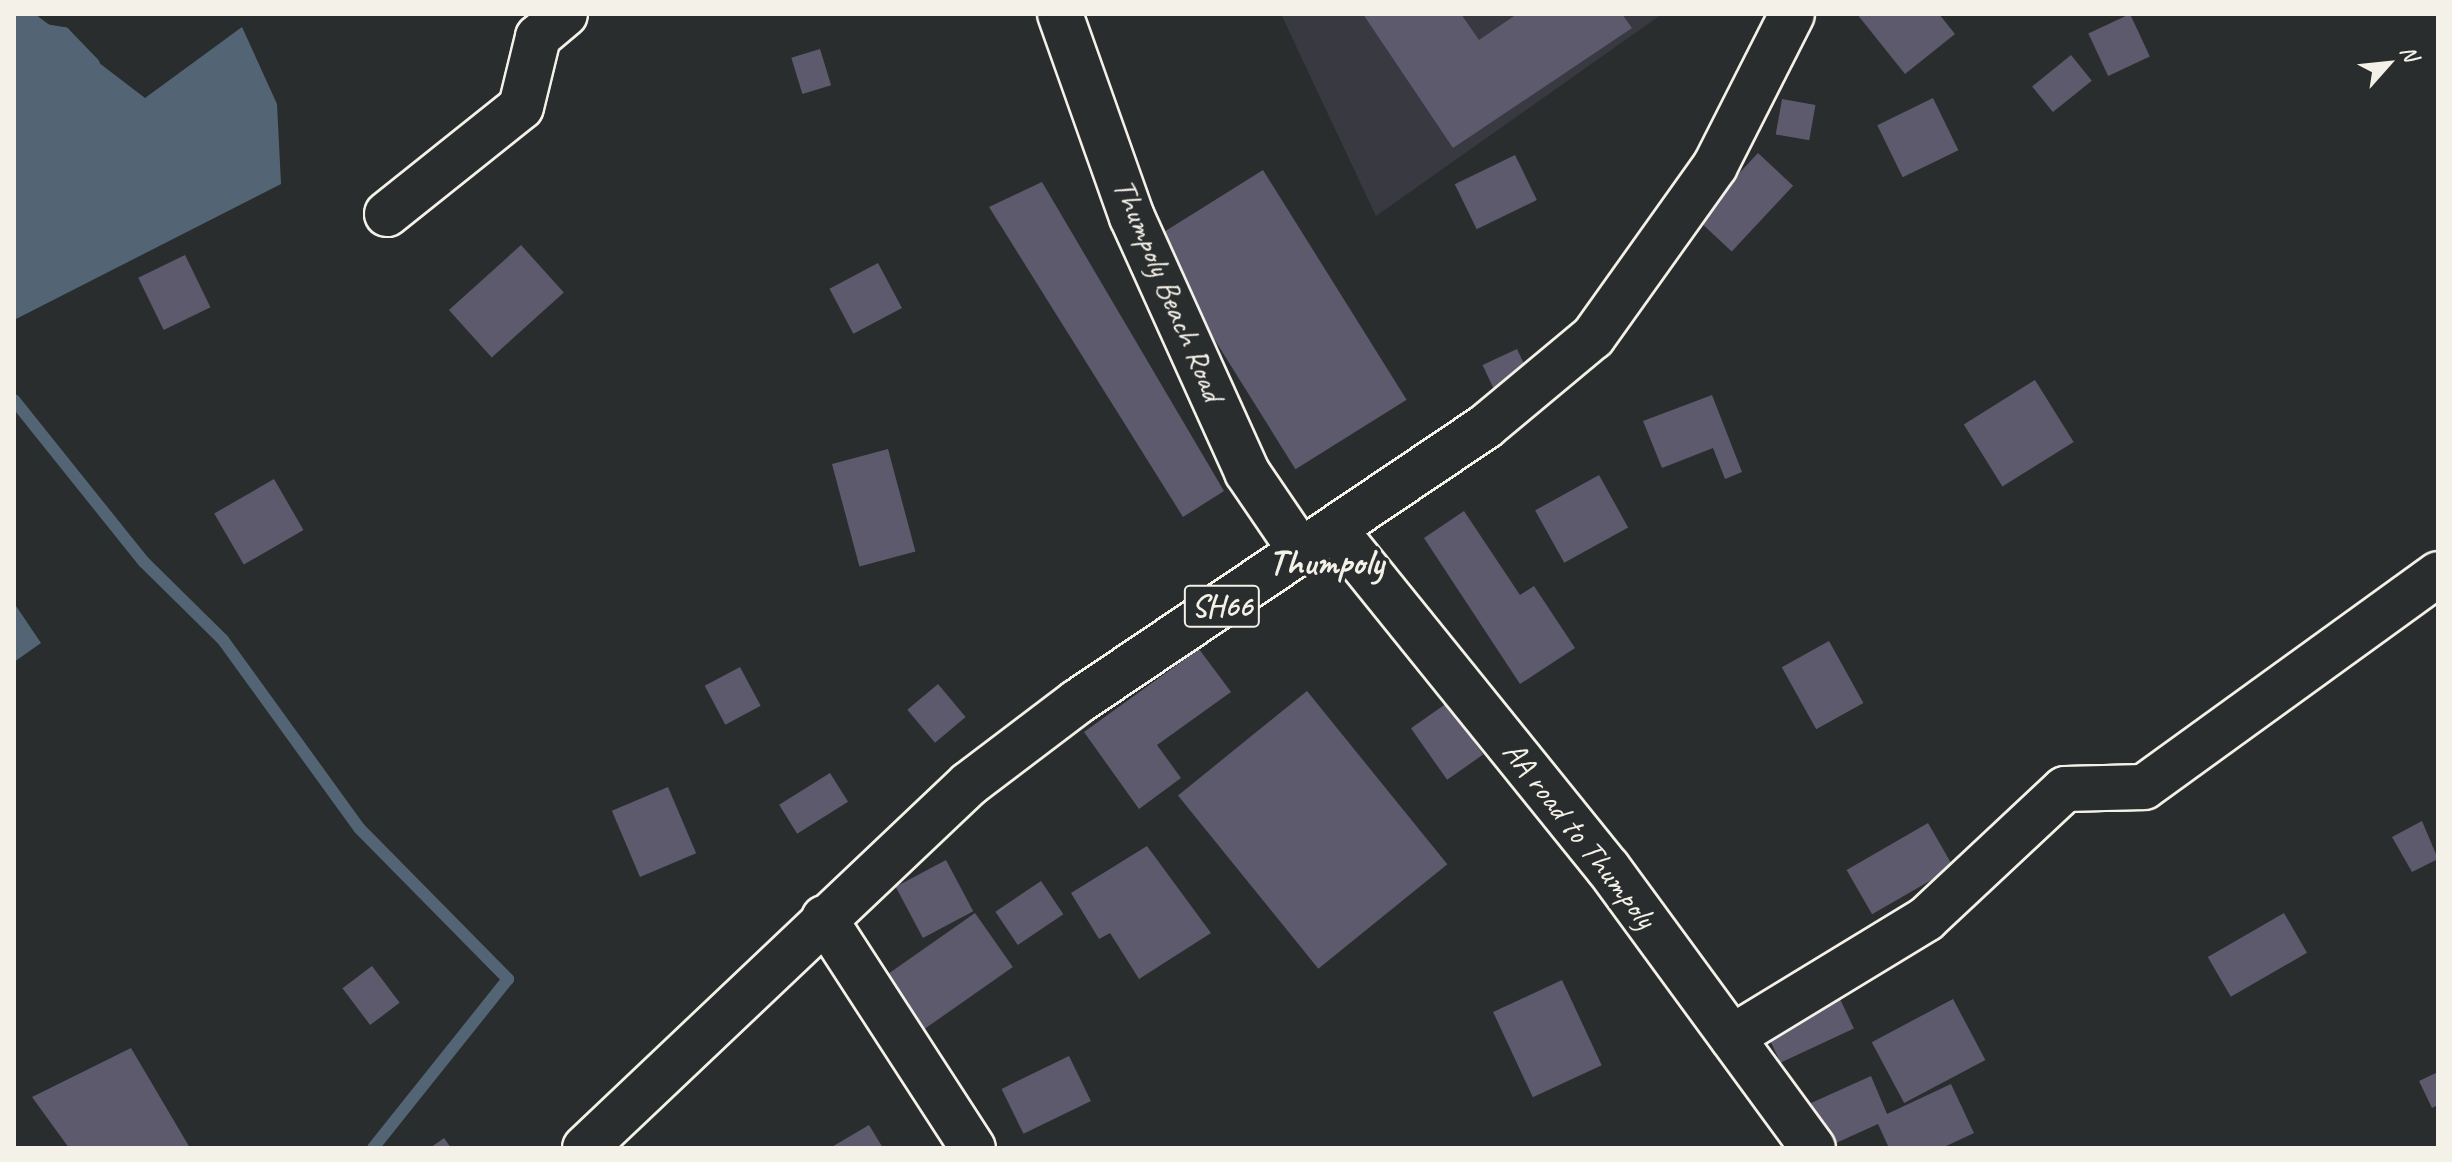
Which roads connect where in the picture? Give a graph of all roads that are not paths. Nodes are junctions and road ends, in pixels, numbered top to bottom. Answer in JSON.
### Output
{"nodes":[{"id":1,"x":565,"y":14,"type":"edge"},
{"id":2,"x":1060,"y":14,"type":"edge"},
{"id":3,"x":1792,"y":14,"type":"edge"},
{"id":4,"x":387,"y":214,"type":"dead end"},
{"id":5,"x":1318,"y":541,"type":"junction"},
{"id":6,"x":2438,"y":574,"type":"edge"},
{"id":7,"x":824,"y":918,"type":"junction"},
{"id":8,"x":1732,"y":1037,"type":"junction"},
{"id":9,"x":585,"y":1148,"type":"edge"},
{"id":10,"x":973,"y":1148,"type":"edge"},
{"id":11,"x":1813,"y":1148,"type":"edge"}],
"edges":[{"from":1,"to":4,"type":"main road"},
{"from":2,"to":5,"type":"main road","name":"Thumpoly Beach Road"},
{"from":3,"to":5,"type":"main road","number":"SH66"},
{"from":5,"to":7,"type":"main road","number":"SH66"},
{"from":5,"to":8,"type":"main road","name":"AA road to Thumpoly"},
{"from":6,"to":8,"type":"main road"},
{"from":7,"to":9,"type":"main road","number":"SH66"},
{"from":7,"to":10,"type":"main road"},
{"from":8,"to":11,"type":"main road","name":"AA road to Thumpoly"}]}
